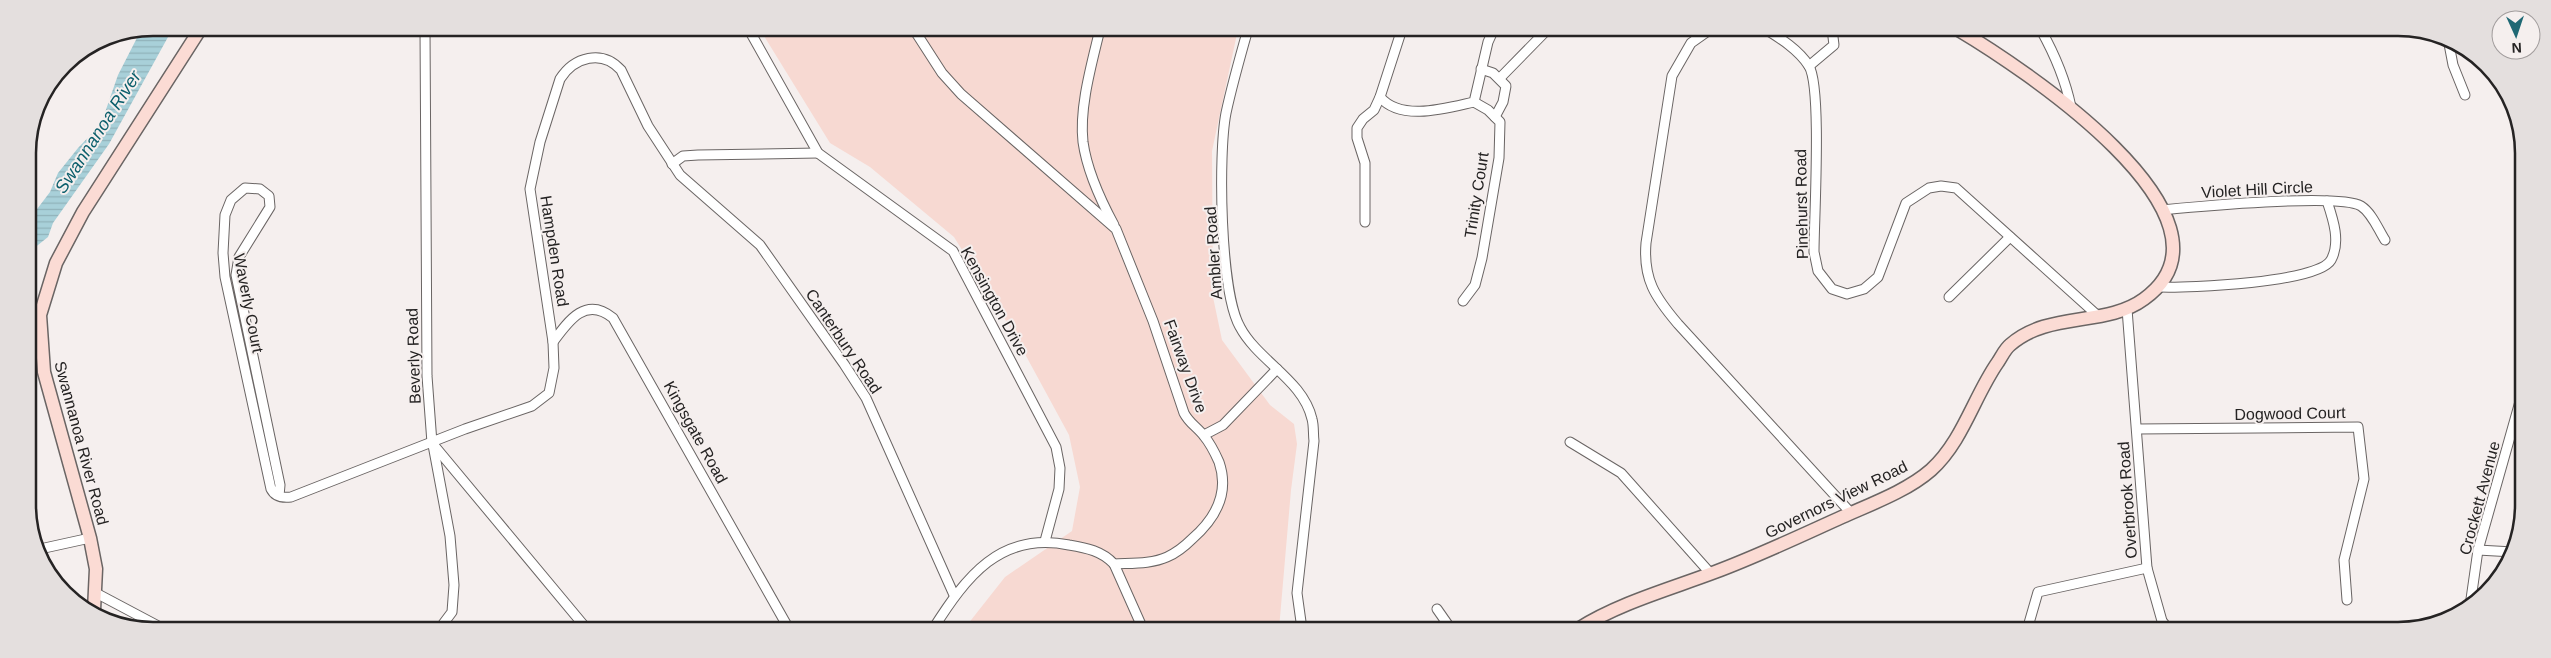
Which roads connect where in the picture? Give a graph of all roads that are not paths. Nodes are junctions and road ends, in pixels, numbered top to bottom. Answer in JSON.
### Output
{"nodes":[{"id":1,"x":196,"y":36,"type":"edge"},
{"id":2,"x":425,"y":36,"type":"edge"},
{"id":3,"x":752,"y":36,"type":"edge"},
{"id":4,"x":918,"y":36,"type":"edge"},
{"id":5,"x":1098,"y":36,"type":"edge"},
{"id":6,"x":1246,"y":36,"type":"edge"},
{"id":7,"x":1400,"y":36,"type":"edge"},
{"id":8,"x":1492,"y":36,"type":"edge"},
{"id":9,"x":1541,"y":36,"type":"edge"},
{"id":10,"x":1701,"y":36,"type":"edge"},
{"id":11,"x":1778,"y":36,"type":"edge"},
{"id":12,"x":1833,"y":36,"type":"edge"},
{"id":13,"x":1966,"y":36,"type":"edge"},
{"id":14,"x":2044,"y":36,"type":"edge"},
{"id":15,"x":2450,"y":48,"type":"edge"},
{"id":16,"x":1809,"y":66,"type":"junction"},
{"id":17,"x":1481,"y":69,"type":"junction"},
{"id":18,"x":1500,"y":78,"type":"junction"},
{"id":19,"x":2465,"y":95,"type":"dead end"},
{"id":20,"x":1380,"y":98,"type":"junction"},
{"id":21,"x":1474,"y":102,"type":"junction"},
{"id":22,"x":2071,"y":107,"type":"junction"},
{"id":23,"x":1495,"y":117,"type":"junction"},
{"id":24,"x":818,"y":153,"type":"junction"},
{"id":25,"x":672,"y":164,"type":"junction"},
{"id":26,"x":2327,"y":201,"type":"junction"},
{"id":27,"x":2162,"y":210,"type":"junction"},
{"id":28,"x":1365,"y":222,"type":"dead end"},
{"id":29,"x":1116,"y":229,"type":"junction"},
{"id":30,"x":2010,"y":237,"type":"junction"},
{"id":31,"x":2385,"y":240,"type":"dead end"},
{"id":32,"x":2160,"y":287,"type":"junction"},
{"id":33,"x":1949,"y":298,"type":"dead end"},
{"id":34,"x":1463,"y":301,"type":"dead end"},
{"id":35,"x":2127,"y":310,"type":"junction"},
{"id":36,"x":37,"y":311,"type":"edge"},
{"id":37,"x":2097,"y":315,"type":"junction"},
{"id":38,"x":37,"y":325,"type":"edge"},
{"id":39,"x":553,"y":342,"type":"junction"},
{"id":40,"x":1277,"y":369,"type":"junction"},
{"id":41,"x":2515,"y":419,"type":"edge"},
{"id":42,"x":2137,"y":429,"type":"junction"},
{"id":43,"x":1204,"y":435,"type":"junction"},
{"id":44,"x":1570,"y":442,"type":"dead end"},
{"id":45,"x":432,"y":443,"type":"junction"},
{"id":46,"x":279,"y":496,"type":"junction"},
{"id":47,"x":1852,"y":513,"type":"junction"},
{"id":48,"x":90,"y":538,"type":"junction"},
{"id":49,"x":1044,"y":541,"type":"junction"},
{"id":50,"x":45,"y":548,"type":"edge"},
{"id":51,"x":2478,"y":550,"type":"junction"},
{"id":52,"x":2505,"y":552,"type":"edge"},
{"id":53,"x":1114,"y":564,"type":"junction"},
{"id":54,"x":2147,"y":568,"type":"junction"},
{"id":55,"x":1710,"y":574,"type":"junction"},
{"id":56,"x":96,"y":593,"type":"junction"},
{"id":57,"x":954,"y":595,"type":"junction"},
{"id":58,"x":2471,"y":596,"type":"edge"},
{"id":59,"x":2347,"y":600,"type":"dead end"},
{"id":60,"x":95,"y":606,"type":"edge"},
{"id":61,"x":1437,"y":609,"type":"dead end"},
{"id":62,"x":1301,"y":621,"type":"edge"},
{"id":63,"x":1446,"y":621,"type":"edge"},
{"id":64,"x":1593,"y":621,"type":"edge"},
{"id":65,"x":2029,"y":621,"type":"edge"},
{"id":66,"x":2162,"y":621,"type":"edge"},
{"id":67,"x":150,"y":622,"type":"edge"},
{"id":68,"x":445,"y":622,"type":"edge"},
{"id":69,"x":581,"y":622,"type":"edge"},
{"id":70,"x":785,"y":622,"type":"edge"},
{"id":71,"x":938,"y":622,"type":"edge"},
{"id":72,"x":1140,"y":622,"type":"edge"}],
"edges":[{"from":1,"to":36,"type":"street","name":"Swannanoa River Road"},
{"from":2,"to":45,"type":"street","name":"Beverly Road"},
{"from":3,"to":24,"type":"street","name":"Kensington Drive"},
{"from":4,"to":29,"type":"street","name":"Fairway Drive"},
{"from":5,"to":29,"type":"street"},
{"from":6,"to":40,"type":"street","name":"Ambler Road"},
{"from":7,"to":20,"type":"street"},
{"from":8,"to":17,"type":"street"},
{"from":9,"to":18,"type":"street"},
{"from":10,"to":47,"type":"street"},
{"from":11,"to":16,"type":"street"},
{"from":12,"to":16,"type":"street"},
{"from":13,"to":22,"type":"street"},
{"from":14,"to":22,"type":"street"},
{"from":15,"to":19,"type":"street"},
{"from":16,"to":30,"type":"street","name":"Pinehurst Road"},
{"from":17,"to":18,"type":"street"},
{"from":17,"to":21,"type":"street"},
{"from":18,"to":23,"type":"street"},
{"from":20,"to":21,"type":"street"},
{"from":20,"to":28,"type":"street"},
{"from":21,"to":23,"type":"street"},
{"from":22,"to":27,"type":"street"},
{"from":23,"to":34,"type":"street","name":"Trinity Court"},
{"from":24,"to":25,"type":"street"},
{"from":24,"to":49,"type":"street","name":"Kensington Drive"},
{"from":25,"to":39,"type":"street","name":"Hampden Road"},
{"from":25,"to":57,"type":"street","name":"Canterbury Road"},
{"from":26,"to":27,"type":"street","name":"Violet Hill Circle"},
{"from":26,"to":31,"type":"street"},
{"from":26,"to":32,"type":"street","name":"Violet Hill Circle"},
{"from":27,"to":32,"type":"street"},
{"from":29,"to":43,"type":"street","name":"Fairway Drive"},
{"from":30,"to":33,"type":"street"},
{"from":30,"to":37,"type":"street","name":"Pinehurst Road"},
{"from":32,"to":35,"type":"street","name":"Governors View Road"},
{"from":35,"to":37,"type":"street","name":"Governors View Road"},
{"from":35,"to":42,"type":"street","name":"Overbrook Road"},
{"from":37,"to":47,"type":"street","name":"Governors View Road"},
{"from":38,"to":48,"type":"street","name":"Swannanoa River Road"},
{"from":39,"to":45,"type":"street","name":"Hampden Road"},
{"from":39,"to":70,"type":"street","name":"Kingsgate Road"},
{"from":40,"to":43,"type":"street"},
{"from":40,"to":62,"type":"street","name":"Ambler Road"},
{"from":41,"to":51,"type":"street","name":"Crockett Avenue"},
{"from":42,"to":54,"type":"street","name":"Overbrook Road"},
{"from":42,"to":59,"type":"street","name":"Dogwood Court"},
{"from":43,"to":53,"type":"street","name":"Fairway Drive"},
{"from":44,"to":55,"type":"street"},
{"from":45,"to":46,"type":"street","name":"Hampden Road"},
{"from":45,"to":68,"type":"street","name":"Beverly Road"},
{"from":45,"to":69,"type":"street"},
{"from":46,"to":46,"type":"street","name":"Waverly Court"},
{"from":47,"to":55,"type":"street","name":"Governors View Road"},
{"from":48,"to":50,"type":"street"},
{"from":48,"to":56,"type":"street","name":"Swannanoa River Road"},
{"from":49,"to":53,"type":"street"},
{"from":49,"to":57,"type":"street"},
{"from":51,"to":52,"type":"street"},
{"from":51,"to":58,"type":"street","name":"Crockett Avenue"},
{"from":53,"to":72,"type":"street"},
{"from":54,"to":65,"type":"street","name":"Overbrook Road"},
{"from":54,"to":66,"type":"street"},
{"from":55,"to":64,"type":"street","name":"Governors View Road"},
{"from":56,"to":60,"type":"street","name":"Swannanoa River Road"},
{"from":56,"to":67,"type":"street"},
{"from":57,"to":71,"type":"street"},
{"from":61,"to":63,"type":"street"}]}
